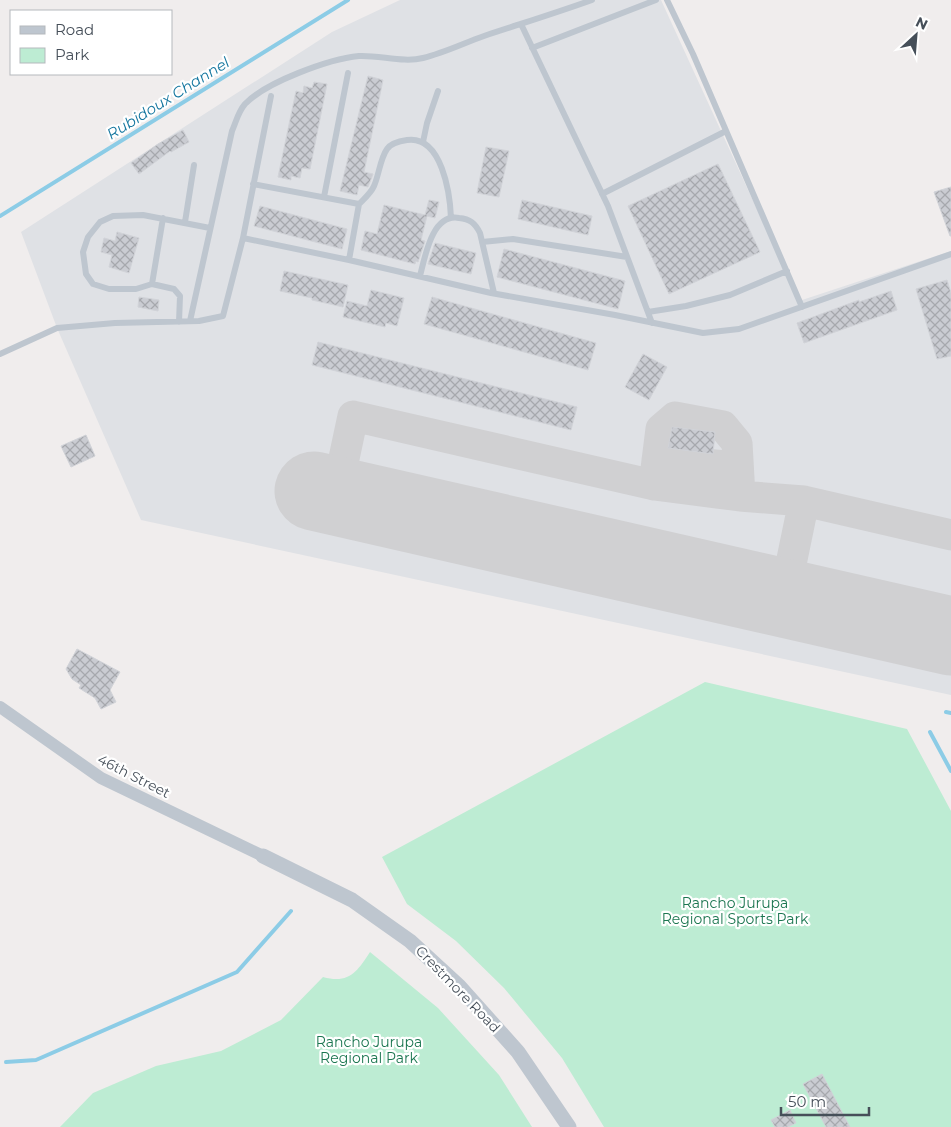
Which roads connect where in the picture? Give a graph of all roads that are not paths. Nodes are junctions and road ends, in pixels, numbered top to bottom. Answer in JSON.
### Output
{"nodes":[{"id":1,"x":592,"y":0,"type":"edge"},
{"id":2,"x":656,"y":0,"type":"edge"},
{"id":3,"x":667,"y":0,"type":"edge"},
{"id":4,"x":521,"y":24,"type":"junction"},
{"id":5,"x":532,"y":48,"type":"junction"},
{"id":6,"x":348,"y":73,"type":"dead end"},
{"id":7,"x":438,"y":90,"type":"dead end"},
{"id":8,"x":271,"y":96,"type":"dead end"},
{"id":9,"x":726,"y":130,"type":"junction"},
{"id":10,"x":423,"y":142,"type":"junction"},
{"id":11,"x":194,"y":165,"type":"dead end"},
{"id":12,"x":253,"y":184,"type":"junction"},
{"id":13,"x":602,"y":194,"type":"junction"},
{"id":14,"x":324,"y":197,"type":"junction"},
{"id":15,"x":360,"y":204,"type":"junction"},
{"id":16,"x":163,"y":218,"type":"junction"},
{"id":17,"x":451,"y":218,"type":"junction"},
{"id":18,"x":185,"y":222,"type":"junction"},
{"id":19,"x":210,"y":228,"type":"junction"},
{"id":20,"x":243,"y":238,"type":"junction"},
{"id":21,"x":482,"y":242,"type":"junction"},
{"id":22,"x":951,"y":254,"type":"edge"},
{"id":23,"x":627,"y":257,"type":"junction"},
{"id":24,"x":349,"y":260,"type":"junction"},
{"id":25,"x":787,"y":271,"type":"junction"},
{"id":26,"x":420,"y":276,"type":"junction"},
{"id":27,"x":152,"y":284,"type":"junction"},
{"id":28,"x":494,"y":293,"type":"junction"},
{"id":29,"x":802,"y":307,"type":"junction"},
{"id":30,"x":648,"y":312,"type":"junction"},
{"id":31,"x":190,"y":321,"type":"junction"},
{"id":32,"x":179,"y":322,"type":"junction"},
{"id":33,"x":652,"y":322,"type":"junction"},
{"id":34,"x":0,"y":354,"type":"edge"},
{"id":35,"x":0,"y":707,"type":"edge"},
{"id":36,"x":263,"y":856,"type":"joint"},
{"id":37,"x":569,"y":1127,"type":"edge"}],
"edges":[{"from":1,"to":4,"type":"lane"},
{"from":2,"to":5,"type":"lane"},
{"from":3,"to":9,"type":"lane"},
{"from":4,"to":5,"type":"lane"},
{"from":4,"to":19,"type":"lane"},
{"from":5,"to":13,"type":"lane"},
{"from":6,"to":14,"type":"lane"},
{"from":7,"to":10,"type":"lane"},
{"from":8,"to":12,"type":"lane"},
{"from":9,"to":13,"type":"lane"},
{"from":9,"to":25,"type":"lane"},
{"from":10,"to":15,"type":"lane"},
{"from":10,"to":17,"type":"lane"},
{"from":11,"to":18,"type":"lane"},
{"from":12,"to":14,"type":"lane"},
{"from":12,"to":20,"type":"lane"},
{"from":13,"to":23,"type":"lane"},
{"from":14,"to":15,"type":"lane"},
{"from":15,"to":24,"type":"lane"},
{"from":16,"to":18,"type":"lane"},
{"from":16,"to":27,"type":"lane"},
{"from":16,"to":27,"type":"lane"},
{"from":17,"to":21,"type":"lane"},
{"from":17,"to":26,"type":"lane"},
{"from":18,"to":19,"type":"lane"},
{"from":19,"to":31,"type":"lane"},
{"from":20,"to":24,"type":"lane"},
{"from":20,"to":31,"type":"lane"},
{"from":21,"to":23,"type":"lane"},
{"from":21,"to":28,"type":"lane"},
{"from":22,"to":29,"type":"lane"},
{"from":23,"to":30,"type":"lane"},
{"from":24,"to":26,"type":"lane"},
{"from":25,"to":29,"type":"lane"},
{"from":25,"to":30,"type":"lane"},
{"from":26,"to":28,"type":"lane"},
{"from":27,"to":32,"type":"lane"},
{"from":28,"to":33,"type":"lane"},
{"from":29,"to":33,"type":"lane"},
{"from":30,"to":33,"type":"lane"},
{"from":31,"to":32,"type":"lane"},
{"from":32,"to":34,"type":"lane"},
{"from":35,"to":36,"type":"street","name":"46th Street"},
{"from":36,"to":37,"type":"street","name":"Crestmore Road"}]}
